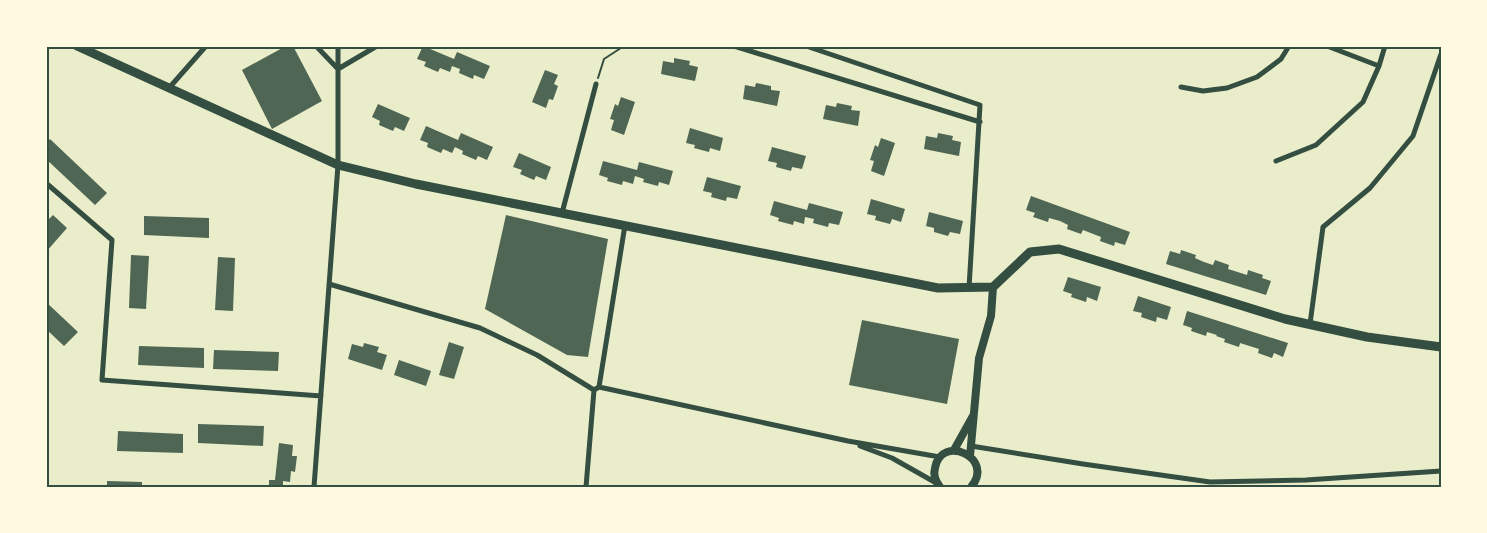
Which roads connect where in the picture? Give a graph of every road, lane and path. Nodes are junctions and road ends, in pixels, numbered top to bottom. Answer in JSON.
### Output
{"nodes":[{"id":1,"x":77,"y":46,"type":"edge"},
{"id":2,"x":206,"y":46,"type":"edge"},
{"id":3,"x":316,"y":46,"type":"edge"},
{"id":4,"x":338,"y":46,"type":"edge"},
{"id":5,"x":377,"y":46,"type":"edge"},
{"id":6,"x":624,"y":46,"type":"edge"},
{"id":7,"x":734,"y":46,"type":"edge"},
{"id":8,"x":806,"y":46,"type":"edge"},
{"id":9,"x":1289,"y":46,"type":"edge"},
{"id":10,"x":1327,"y":46,"type":"edge"},
{"id":11,"x":1385,"y":46,"type":"edge"},
{"id":12,"x":1441,"y":54,"type":"edge"},
{"id":13,"x":1379,"y":66,"type":"junction"},
{"id":14,"x":338,"y":68,"type":"junction"},
{"id":15,"x":596,"y":84,"type":"joint"},
{"id":16,"x":1181,"y":86,"type":"dead end"},
{"id":17,"x":169,"y":89,"type":"junction"},
{"id":18,"x":980,"y":122,"type":"junction"},
{"id":19,"x":1276,"y":161,"type":"dead end"},
{"id":20,"x":338,"y":165,"type":"junction"},
{"id":21,"x":46,"y":183,"type":"edge"},
{"id":22,"x":562,"y":213,"type":"junction"},
{"id":23,"x":625,"y":226,"type":"junction"},
{"id":24,"x":329,"y":284,"type":"junction"},
{"id":25,"x":993,"y":287,"type":"junction"},
{"id":26,"x":970,"y":288,"type":"junction"},
{"id":27,"x":1310,"y":324,"type":"junction"},
{"id":28,"x":1441,"y":347,"type":"edge"},
{"id":29,"x":597,"y":389,"type":"junction"},
{"id":30,"x":320,"y":396,"type":"junction"},
{"id":31,"x":975,"y":412,"type":"junction"},
{"id":32,"x":848,"y":441,"type":"junction"},
{"id":33,"x":971,"y":446,"type":"junction"},
{"id":34,"x":954,"y":450,"type":"junction"},
{"id":35,"x":970,"y":456,"type":"junction"},
{"id":36,"x":940,"y":457,"type":"junction"},
{"id":37,"x":1441,"y":471,"type":"edge"},
{"id":38,"x":939,"y":485,"type":"edge"},
{"id":39,"x":314,"y":487,"type":"edge"},
{"id":40,"x":586,"y":487,"type":"edge"},
{"id":41,"x":971,"y":487,"type":"edge"}],
"edges":[{"from":1,"to":17,"type":"main road"},
{"from":2,"to":17,"type":"street"},
{"from":3,"to":14,"type":"street"},
{"from":4,"to":14,"type":"street"},
{"from":5,"to":14,"type":"street"},
{"from":6,"to":15,"type":"path"},
{"from":7,"to":18,"type":"street"},
{"from":8,"to":18,"type":"street"},
{"from":9,"to":16,"type":"street"},
{"from":10,"to":13,"type":"street"},
{"from":11,"to":13,"type":"street"},
{"from":12,"to":27,"type":"street"},
{"from":13,"to":19,"type":"street"},
{"from":14,"to":20,"type":"street"},
{"from":15,"to":22,"type":"street"},
{"from":17,"to":20,"type":"main road"},
{"from":18,"to":26,"type":"street"},
{"from":20,"to":22,"type":"main road"},
{"from":20,"to":24,"type":"street"},
{"from":21,"to":30,"type":"street"},
{"from":22,"to":23,"type":"main road"},
{"from":23,"to":26,"type":"main road"},
{"from":23,"to":29,"type":"street"},
{"from":24,"to":29,"type":"street"},
{"from":24,"to":30,"type":"street"},
{"from":25,"to":26,"type":"main road"},
{"from":25,"to":27,"type":"main road"},
{"from":25,"to":31,"type":"street"},
{"from":27,"to":28,"type":"main road"},
{"from":29,"to":32,"type":"street"},
{"from":29,"to":40,"type":"street"},
{"from":30,"to":39,"type":"street"},
{"from":31,"to":33,"type":"street"},
{"from":31,"to":34,"type":"street"},
{"from":32,"to":36,"type":"street"},
{"from":32,"to":38,"type":"street"},
{"from":33,"to":35,"type":"street"},
{"from":33,"to":37,"type":"street"},
{"from":34,"to":35,"type":"street"},
{"from":34,"to":36,"type":"street"},
{"from":35,"to":41,"type":"street"},
{"from":36,"to":38,"type":"street"}]}
